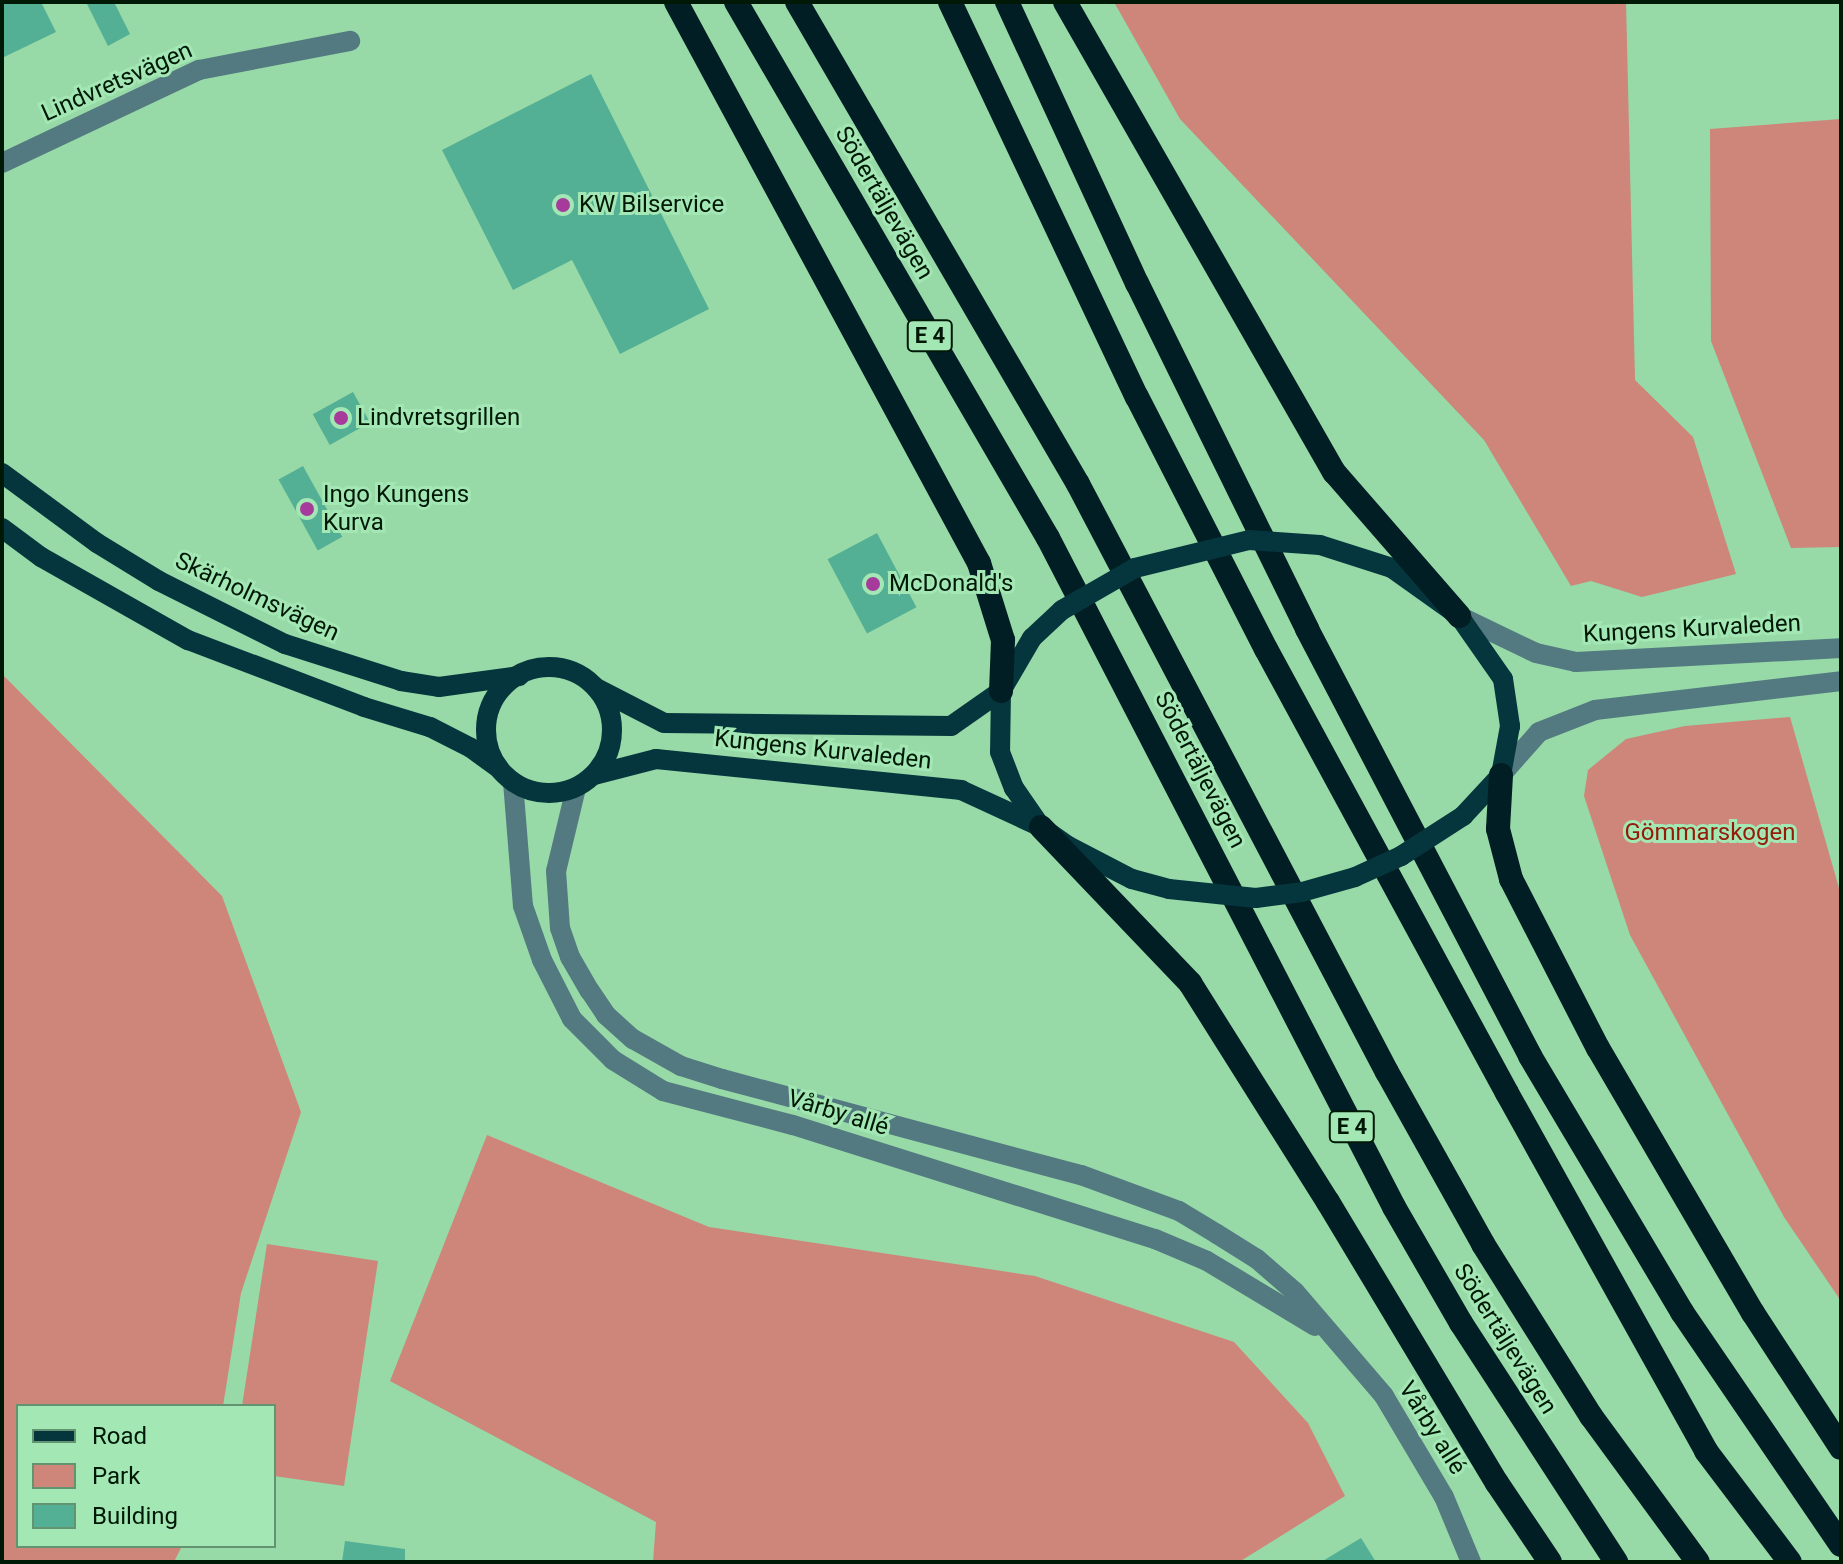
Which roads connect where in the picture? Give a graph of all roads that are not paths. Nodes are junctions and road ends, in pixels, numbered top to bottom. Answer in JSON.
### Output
{"nodes":[{"id":1,"x":676,"y":2,"type":"edge"},
{"id":2,"x":736,"y":2,"type":"edge"},
{"id":3,"x":797,"y":2,"type":"edge"},
{"id":4,"x":950,"y":2,"type":"edge"},
{"id":5,"x":1007,"y":2,"type":"edge"},
{"id":6,"x":1065,"y":2,"type":"edge"},
{"id":7,"x":350,"y":41,"type":"dead end"},
{"id":8,"x":2,"y":163,"type":"edge"},
{"id":9,"x":2,"y":473,"type":"edge"},
{"id":10,"x":2,"y":528,"type":"edge"},
{"id":11,"x":1459,"y":616,"type":"junction"},
{"id":12,"x":1841,"y":648,"type":"edge"},
{"id":13,"x":519,"y":676,"type":"junction"},
{"id":14,"x":1841,"y":681,"type":"edge"},
{"id":15,"x":596,"y":688,"type":"junction"},
{"id":16,"x":1001,"y":691,"type":"junction"},
{"id":17,"x":506,"y":775,"type":"junction"},
{"id":18,"x":594,"y":775,"type":"junction"},
{"id":19,"x":1501,"y":775,"type":"junction"},
{"id":20,"x":576,"y":788,"type":"junction"},
{"id":21,"x":1041,"y":827,"type":"junction"},
{"id":22,"x":1328,"y":1334,"type":"junction"},
{"id":23,"x":1841,"y":1448,"type":"edge"},
{"id":24,"x":1841,"y":1545,"type":"edge"},
{"id":25,"x":1471,"y":1562,"type":"edge"},
{"id":26,"x":1550,"y":1562,"type":"edge"},
{"id":27,"x":1616,"y":1562,"type":"edge"},
{"id":28,"x":1698,"y":1562,"type":"edge"},
{"id":29,"x":1790,"y":1562,"type":"edge"}],
"edges":[{"from":1,"to":16,"type":"highway"},
{"from":2,"to":27,"type":"highway","name":"Södertäljevägen","number":"E 4"},
{"from":3,"to":28,"type":"highway"},
{"from":4,"to":29,"type":"highway"},
{"from":5,"to":24,"type":"highway"},
{"from":6,"to":11,"type":"highway"},
{"from":7,"to":8,"type":"street","name":"Lindvretsvägen"},
{"from":9,"to":13,"type":"main road","name":"Skärholmsvägen"},
{"from":10,"to":17,"type":"main road"},
{"from":11,"to":12,"type":"street","name":"Kungens Kurvaleden"},
{"from":11,"to":16,"type":"main road","bridge":true},
{"from":11,"to":19,"type":"main road"},
{"from":13,"to":15,"type":"main road"},
{"from":13,"to":17,"type":"main road"},
{"from":14,"to":19,"type":"street"},
{"from":15,"to":16,"type":"main road","name":"Kungens Kurvaleden"},
{"from":15,"to":18,"type":"main road"},
{"from":16,"to":21,"type":"main road"},
{"from":17,"to":20,"type":"main road"},
{"from":17,"to":22,"type":"street","name":"Vårby allé"},
{"from":18,"to":20,"type":"main road"},
{"from":18,"to":21,"type":"main road","name":"Kungens Kurvaleden"},
{"from":19,"to":21,"type":"main road","bridge":true},
{"from":19,"to":23,"type":"highway"},
{"from":20,"to":22,"type":"street","name":"Vårby allé"},
{"from":21,"to":26,"type":"highway"},
{"from":22,"to":25,"type":"street","name":"Vårby allé"}]}
